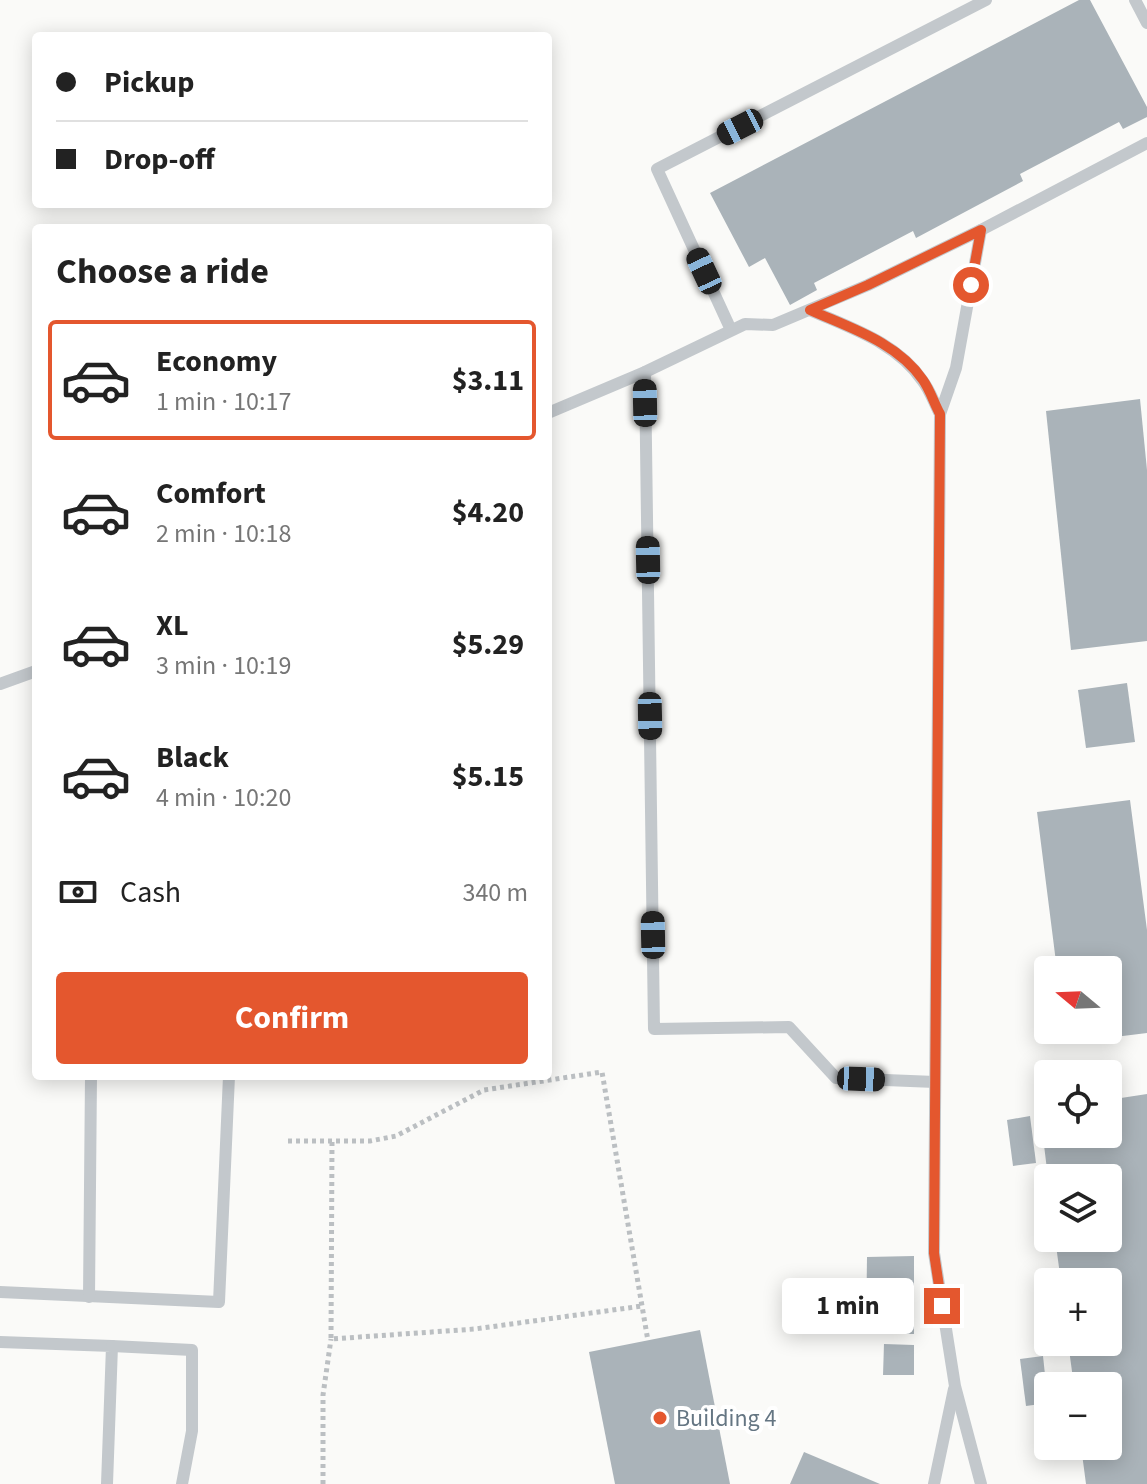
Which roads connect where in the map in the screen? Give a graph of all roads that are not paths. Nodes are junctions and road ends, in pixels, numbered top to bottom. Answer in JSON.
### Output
{"nodes":[{"id":1,"x":986,"y":0,"type":"edge"},
{"id":2,"x":1135,"y":0,"type":"edge"},
{"id":3,"x":1147,"y":23,"type":"edge"},
{"id":4,"x":1147,"y":143,"type":"edge"},
{"id":5,"x":981,"y":230,"type":"junction"},
{"id":6,"x":810,"y":310,"type":"junction"},
{"id":7,"x":731,"y":330,"type":"junction"},
{"id":8,"x":645,"y":372,"type":"junction"},
{"id":9,"x":552,"y":411,"type":"edge"},
{"id":10,"x":940,"y":414,"type":"junction"},
{"id":11,"x":32,"y":672,"type":"edge"},
{"id":12,"x":0,"y":684,"type":"edge"},
{"id":13,"x":91,"y":1080,"type":"edge"},
{"id":14,"x":229,"y":1080,"type":"edge"},
{"id":15,"x":935,"y":1082,"type":"junction"},
{"id":16,"x":0,"y":1292,"type":"edge"},
{"id":17,"x":89,"y":1297,"type":"junction"},
{"id":18,"x":0,"y":1342,"type":"edge"},
{"id":19,"x":112,"y":1346,"type":"junction"},
{"id":20,"x":955,"y":1386,"type":"junction"},
{"id":21,"x":107,"y":1484,"type":"edge"},
{"id":22,"x":182,"y":1484,"type":"edge"},
{"id":23,"x":934,"y":1484,"type":"edge"},
{"id":24,"x":981,"y":1484,"type":"edge"}],
"edges":[{"from":1,"to":7,"type":"lane"},
{"from":2,"to":3,"type":"lane"},
{"from":4,"to":5,"type":"lane"},
{"from":5,"to":6,"type":"lane"},
{"from":5,"to":10,"type":"lane"},
{"from":6,"to":7,"type":"lane"},
{"from":6,"to":10,"type":"lane"},
{"from":7,"to":8,"type":"lane"},
{"from":8,"to":9,"type":"lane"},
{"from":8,"to":15,"type":"lane"},
{"from":10,"to":15,"type":"lane"},
{"from":11,"to":12,"type":"lane"},
{"from":13,"to":17,"type":"lane"},
{"from":14,"to":17,"type":"lane"},
{"from":15,"to":20,"type":"lane"},
{"from":16,"to":17,"type":"lane"},
{"from":18,"to":19,"type":"lane"},
{"from":19,"to":21,"type":"lane"},
{"from":19,"to":22,"type":"lane"},
{"from":20,"to":23,"type":"lane"},
{"from":20,"to":24,"type":"lane"}]}
